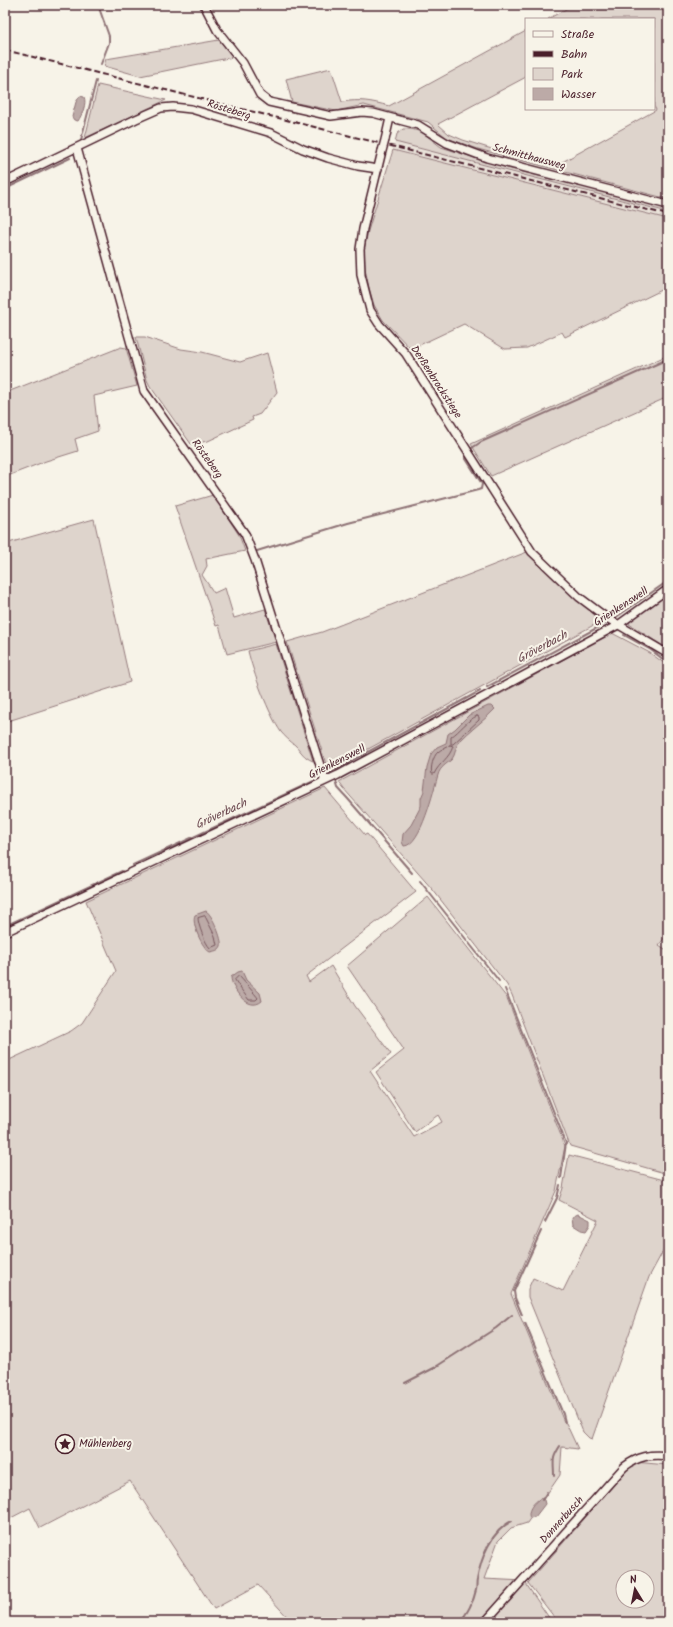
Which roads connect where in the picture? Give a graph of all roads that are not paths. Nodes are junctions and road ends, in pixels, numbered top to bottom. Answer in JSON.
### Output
{"nodes":[{"id":1,"x":204,"y":5,"type":"edge"},
{"id":2,"x":390,"y":118,"type":"junction"},
{"id":3,"x":77,"y":148,"type":"junction"},
{"id":4,"x":378,"y":169,"type":"junction"},
{"id":5,"x":5,"y":182,"type":"edge"},
{"id":6,"x":668,"y":205,"type":"edge"},
{"id":7,"x":668,"y":589,"type":"edge"},
{"id":8,"x":618,"y":625,"type":"junction"},
{"id":9,"x":668,"y":654,"type":"edge"},
{"id":10,"x":325,"y":781,"type":"junction"},
{"id":11,"x":5,"y":932,"type":"edge"},
{"id":12,"x":668,"y":1456,"type":"edge"},
{"id":13,"x":485,"y":1622,"type":"edge"}],
"edges":[{"from":1,"to":2,"type":"street"},
{"from":2,"to":4,"type":"street","name":"Derßenbrockstiege","bridge":true},
{"from":2,"to":6,"type":"street","name":"Schmitthausweg"},
{"from":3,"to":4,"type":"street","name":"Rösteberg"},
{"from":3,"to":5,"type":"street","name":"Rösteberg"},
{"from":3,"to":10,"type":"street","name":"Rösteberg"},
{"from":4,"to":8,"type":"street","name":"Derßenbrockstiege"},
{"from":7,"to":8,"type":"street","name":"Grienkenswell"},
{"from":8,"to":9,"type":"street","name":"Derßenbrockstiege"},
{"from":8,"to":10,"type":"street","name":"Grienkenswell"},
{"from":10,"to":11,"type":"street","name":"Grienkenswell"},
{"from":12,"to":13,"type":"street","name":"Donnerbusch"}]}
